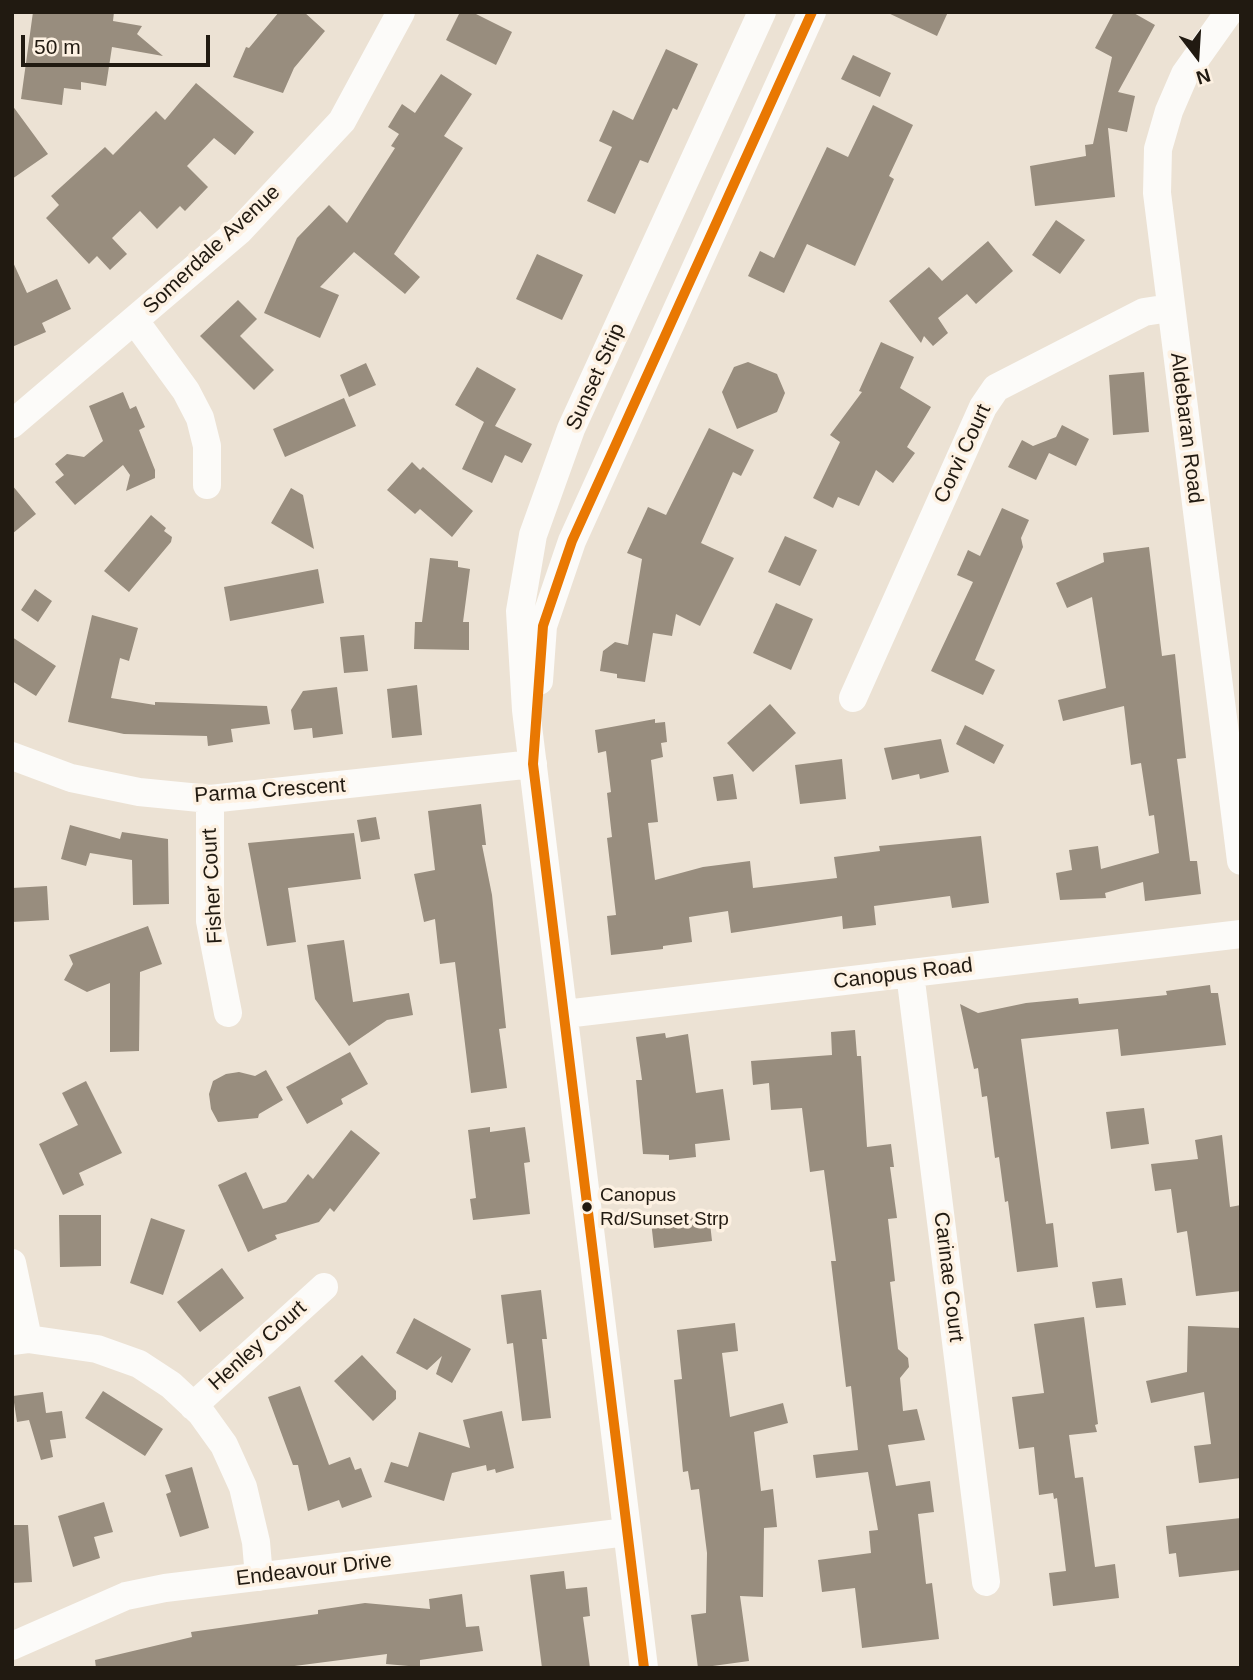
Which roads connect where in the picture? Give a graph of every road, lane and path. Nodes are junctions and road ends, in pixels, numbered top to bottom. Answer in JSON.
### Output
{"nodes":[{"id":1,"x":401,"y":12,"type":"edge"},
{"id":2,"x":762,"y":12,"type":"edge"},
{"id":3,"x":812,"y":12,"type":"edge"},
{"id":4,"x":1229,"y":12,"type":"edge"},
{"id":5,"x":1170,"y":308,"type":"junction"},
{"id":6,"x":135,"y":321,"type":"junction"},
{"id":7,"x":12,"y":424,"type":"edge"},
{"id":8,"x":207,"y":485,"type":"dead end"},
{"id":9,"x":853,"y":698,"type":"dead end"},
{"id":10,"x":12,"y":756,"type":"edge"},
{"id":11,"x":533,"y":764,"type":"junction"},
{"id":12,"x":210,"y":799,"type":"junction"},
{"id":13,"x":1241,"y":861,"type":"edge"},
{"id":14,"x":1241,"y":934,"type":"edge"},
{"id":15,"x":910,"y":973,"type":"junction"},
{"id":16,"x":228,"y":1013,"type":"dead end"},
{"id":17,"x":565,"y":1014,"type":"junction"},
{"id":18,"x":12,"y":1263,"type":"edge"},
{"id":19,"x":324,"y":1287,"type":"dead end"},
{"id":20,"x":20,"y":1340,"type":"edge"},
{"id":21,"x":193,"y":1406,"type":"junction"},
{"id":22,"x":626,"y":1532,"type":"junction"},
{"id":23,"x":259,"y":1577,"type":"junction"},
{"id":24,"x":986,"y":1582,"type":"dead end"},
{"id":25,"x":12,"y":1646,"type":"edge"},
{"id":26,"x":644,"y":1668,"type":"edge"}],
"edges":[{"from":1,"to":6,"type":"street","name":"Somerdale Avenue"},
{"from":2,"to":11,"type":"street","name":"Sunset Strip"},
{"from":3,"to":11,"type":"street","name":"Sunset Strip"},
{"from":4,"to":5,"type":"street","name":"Aldebaran Road"},
{"from":5,"to":9,"type":"street","name":"Corvi Court"},
{"from":5,"to":13,"type":"street","name":"Aldebaran Road"},
{"from":6,"to":7,"type":"street","name":"Somerdale Avenue"},
{"from":6,"to":8,"type":"street"},
{"from":10,"to":12,"type":"street","name":"Parma Crescent"},
{"from":11,"to":12,"type":"street","name":"Parma Crescent"},
{"from":11,"to":17,"type":"street","name":"Sunset Strip"},
{"from":12,"to":16,"type":"street","name":"Fisher Court"},
{"from":14,"to":15,"type":"street","name":"Canopus Road"},
{"from":15,"to":17,"type":"street","name":"Canopus Road"},
{"from":15,"to":24,"type":"street","name":"Carinae Court"},
{"from":17,"to":22,"type":"street","name":"Sunset Strip"},
{"from":18,"to":20,"type":"street"},
{"from":19,"to":21,"type":"street","name":"Henley Court"},
{"from":20,"to":21,"type":"street"},
{"from":21,"to":23,"type":"street"},
{"from":22,"to":23,"type":"street","name":"Endeavour Drive"},
{"from":22,"to":26,"type":"street","name":"Sunset Strip"},
{"from":23,"to":25,"type":"street","name":"Endeavour Drive"}]}
